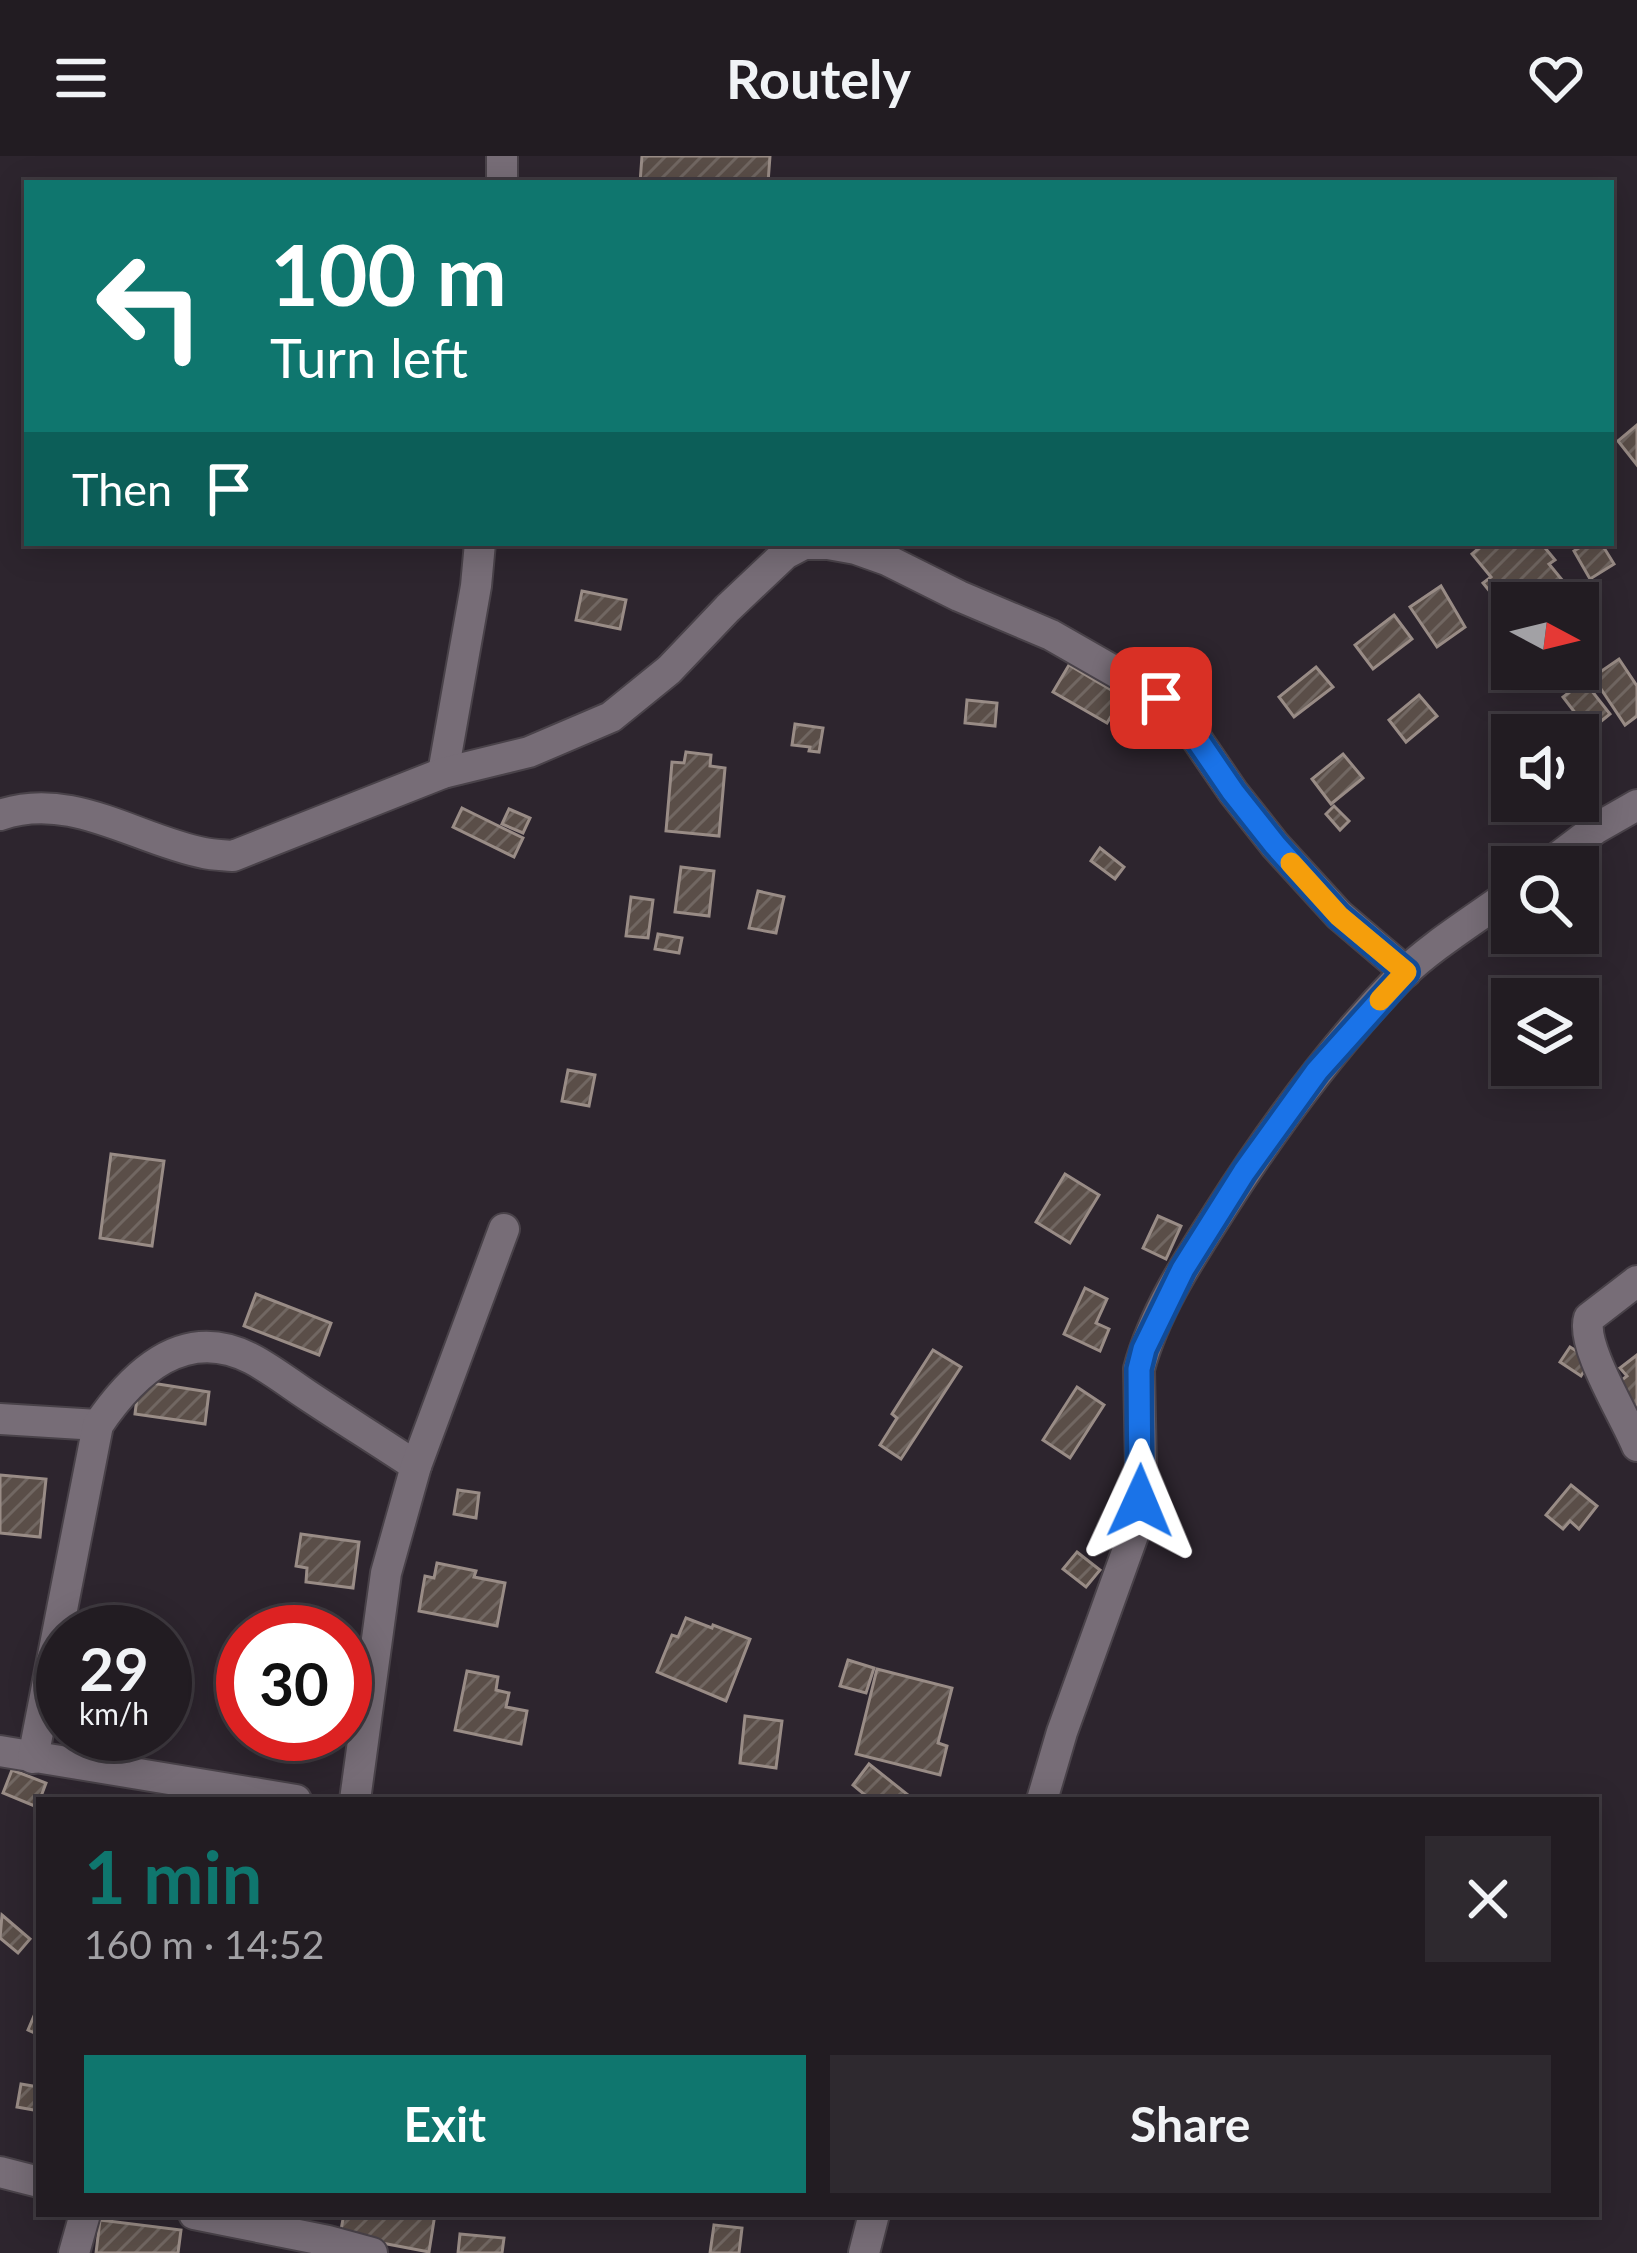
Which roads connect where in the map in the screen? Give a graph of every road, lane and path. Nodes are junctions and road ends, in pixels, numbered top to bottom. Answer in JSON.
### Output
{"nodes":[{"id":1,"x":480,"y":546,"type":"edge"},
{"id":2,"x":799,"y":546,"type":"edge"},
{"id":3,"x":824,"y":546,"type":"edge"},
{"id":4,"x":443,"y":773,"type":"junction"},
{"id":5,"x":1637,"y":805,"type":"edge"},
{"id":6,"x":0,"y":815,"type":"edge"},
{"id":7,"x":1573,"y":846,"type":"edge"},
{"id":8,"x":1491,"y":908,"type":"edge"},
{"id":9,"x":1406,"y":972,"type":"junction"},
{"id":10,"x":504,"y":1229,"type":"dead end"},
{"id":11,"x":1637,"y":1281,"type":"edge"},
{"id":12,"x":0,"y":1419,"type":"edge"},
{"id":13,"x":98,"y":1425,"type":"junction"},
{"id":14,"x":1637,"y":1446,"type":"edge"},
{"id":15,"x":416,"y":1466,"type":"junction"},
{"id":16,"x":0,"y":1751,"type":"edge"},
{"id":17,"x":33,"y":1758,"type":"junction"},
{"id":18,"x":277,"y":1797,"type":"edge"},
{"id":19,"x":356,"y":1797,"type":"edge"},
{"id":20,"x":1043,"y":1797,"type":"edge"},
{"id":21,"x":0,"y":2172,"type":"edge"},
{"id":22,"x":36,"y":2181,"type":"edge"},
{"id":23,"x":84,"y":2217,"type":"edge"},
{"id":24,"x":225,"y":2217,"type":"edge"},
{"id":25,"x":873,"y":2217,"type":"edge"},
{"id":26,"x":330,"y":2227,"type":"edge"},
{"id":27,"x":74,"y":2253,"type":"edge"},
{"id":28,"x":372,"y":2253,"type":"edge"},
{"id":29,"x":864,"y":2253,"type":"edge"}],
"edges":[{"from":1,"to":4,"type":"street"},
{"from":2,"to":4,"type":"street"},
{"from":3,"to":9,"type":"street"},
{"from":4,"to":6,"type":"street"},
{"from":5,"to":7,"type":"street"},
{"from":8,"to":9,"type":"street"},
{"from":9,"to":20,"type":"street"},
{"from":10,"to":15,"type":"street"},
{"from":11,"to":14,"type":"street"},
{"from":12,"to":13,"type":"street"},
{"from":13,"to":15,"type":"street"},
{"from":13,"to":17,"type":"street"},
{"from":15,"to":19,"type":"street"},
{"from":16,"to":17,"type":"street"},
{"from":17,"to":18,"type":"street"},
{"from":21,"to":22,"type":"street"},
{"from":23,"to":27,"type":"street"},
{"from":24,"to":26,"type":"street"},
{"from":25,"to":29,"type":"street"},
{"from":26,"to":28,"type":"street"}]}
